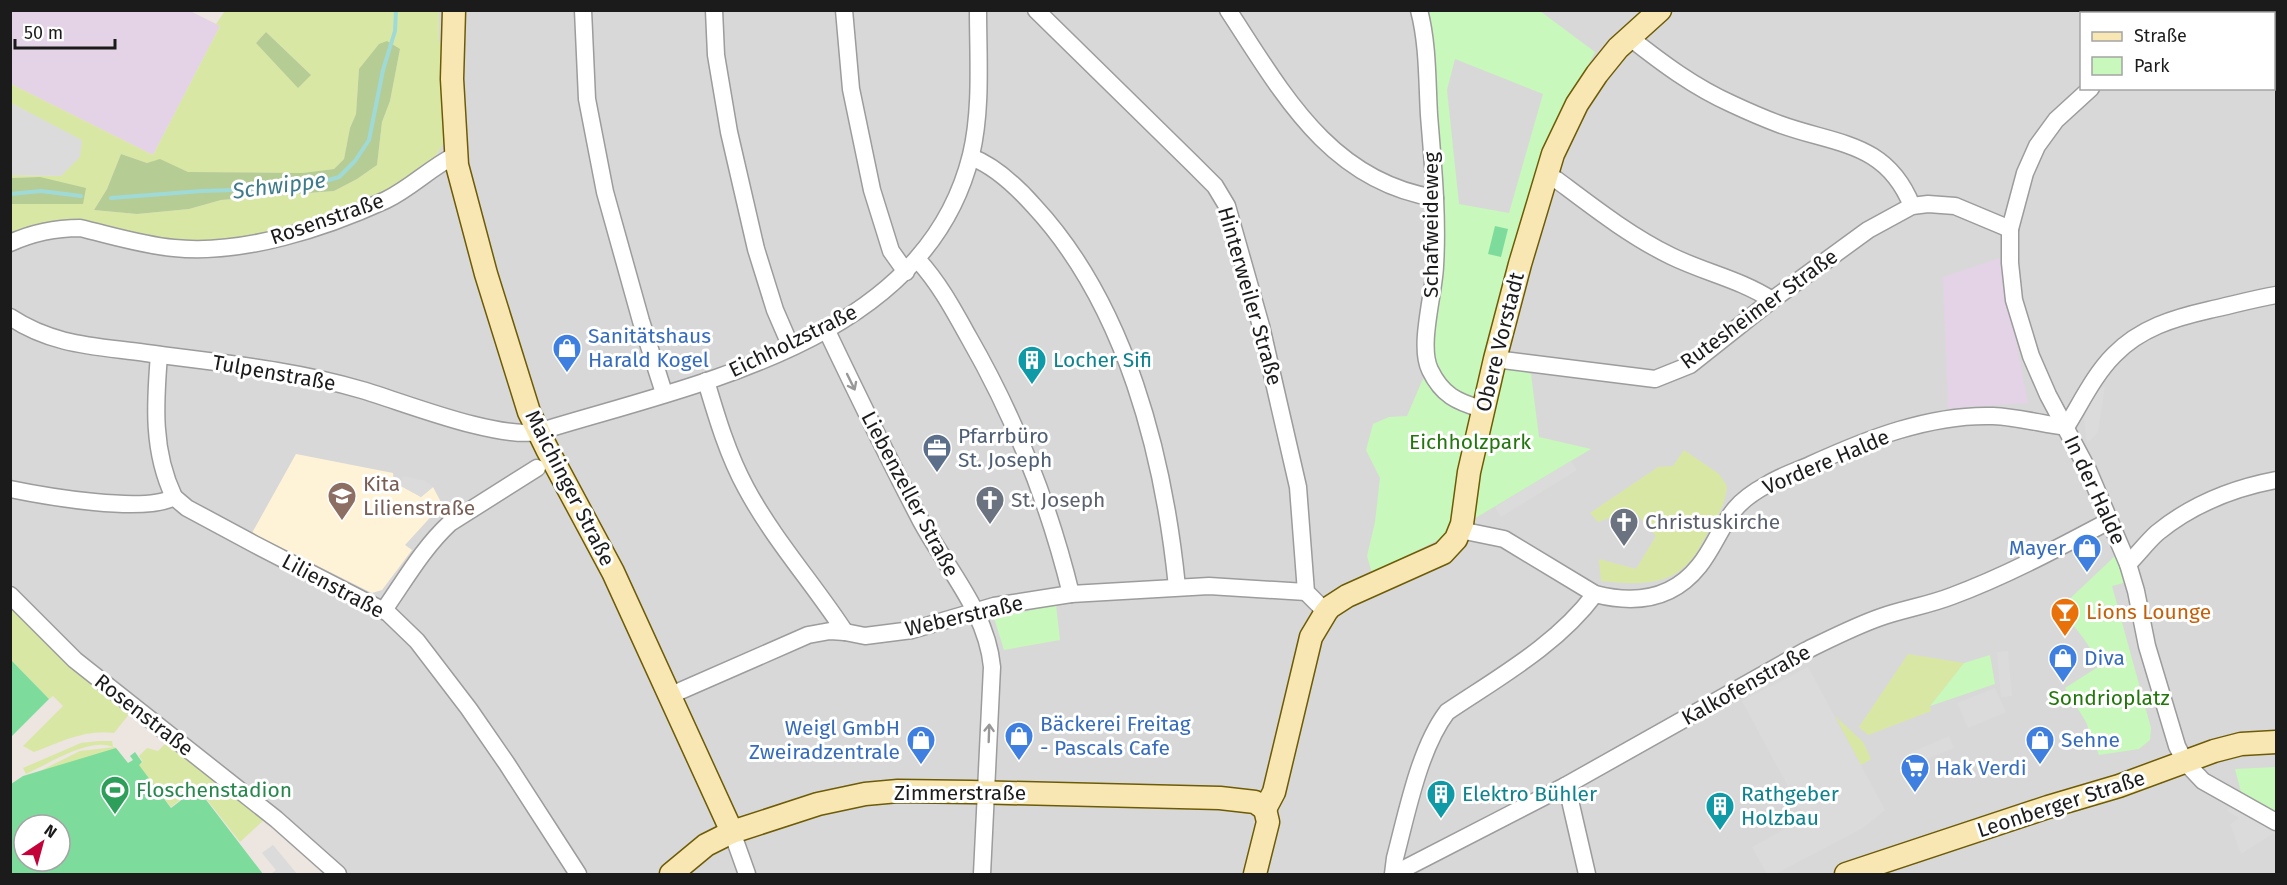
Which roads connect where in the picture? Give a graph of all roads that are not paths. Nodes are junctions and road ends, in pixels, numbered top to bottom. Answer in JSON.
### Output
{"nodes":[{"id":1,"x":454,"y":10,"type":"edge"},
{"id":2,"x":582,"y":10,"type":"edge"},
{"id":3,"x":714,"y":10,"type":"edge"},
{"id":4,"x":844,"y":10,"type":"edge"},
{"id":5,"x":978,"y":10,"type":"edge"},
{"id":6,"x":1036,"y":10,"type":"edge"},
{"id":7,"x":1228,"y":10,"type":"edge"},
{"id":8,"x":1419,"y":10,"type":"edge"},
{"id":9,"x":1660,"y":10,"type":"edge"},
{"id":10,"x":1629,"y":37,"type":"junction"},
{"id":11,"x":2089,"y":90,"type":"edge"},
{"id":12,"x":456,"y":155,"type":"junction"},
{"id":13,"x":971,"y":157,"type":"junction"},
{"id":14,"x":1546,"y":175,"type":"junction"},
{"id":15,"x":1435,"y":198,"type":"junction"},
{"id":16,"x":1912,"y":206,"type":"junction"},
{"id":17,"x":2010,"y":229,"type":"junction"},
{"id":18,"x":10,"y":243,"type":"edge"},
{"id":19,"x":912,"y":266,"type":"junction"},
{"id":20,"x":2277,"y":295,"type":"edge"},
{"id":21,"x":1772,"y":300,"type":"junction"},
{"id":22,"x":10,"y":317,"type":"edge"},
{"id":23,"x":826,"y":329,"type":"junction"},
{"id":24,"x":791,"y":347,"type":"junction"},
{"id":25,"x":159,"y":355,"type":"junction"},
{"id":26,"x":1495,"y":359,"type":"junction"},
{"id":27,"x":706,"y":381,"type":"junction"},
{"id":28,"x":664,"y":393,"type":"junction"},
{"id":29,"x":1482,"y":409,"type":"junction"},
{"id":30,"x":2066,"y":428,"type":"junction"},
{"id":31,"x":538,"y":432,"type":"junction"},
{"id":32,"x":537,"y":468,"type":"dead end"},
{"id":33,"x":2277,"y":480,"type":"edge"},
{"id":34,"x":10,"y":489,"type":"edge"},
{"id":35,"x":174,"y":497,"type":"junction"},
{"id":36,"x":2109,"y":521,"type":"junction"},
{"id":37,"x":1460,"y":530,"type":"junction"},
{"id":38,"x":2128,"y":564,"type":"junction"},
{"id":39,"x":1177,"y":587,"type":"junction"},
{"id":40,"x":1306,"y":592,"type":"junction"},
{"id":41,"x":1071,"y":594,"type":"junction"},
{"id":42,"x":1595,"y":594,"type":"junction"},
{"id":43,"x":10,"y":595,"type":"edge"},
{"id":44,"x":384,"y":610,"type":"junction"},
{"id":45,"x":976,"y":612,"type":"junction"},
{"id":46,"x":1326,"y":612,"type":"junction"},
{"id":47,"x":845,"y":632,"type":"junction"},
{"id":48,"x":671,"y":695,"type":"junction"},
{"id":49,"x":2277,"y":742,"type":"edge"},
{"id":50,"x":2185,"y":762,"type":"junction"},
{"id":51,"x":1565,"y":786,"type":"junction"},
{"id":52,"x":986,"y":792,"type":"junction"},
{"id":53,"x":1265,"y":809,"type":"junction"},
{"id":54,"x":2277,"y":822,"type":"edge"},
{"id":55,"x":732,"y":832,"type":"junction"},
{"id":56,"x":339,"y":874,"type":"edge"},
{"id":57,"x":579,"y":874,"type":"edge"},
{"id":58,"x":671,"y":874,"type":"edge"},
{"id":59,"x":747,"y":874,"type":"edge"},
{"id":60,"x":982,"y":874,"type":"edge"},
{"id":61,"x":1255,"y":874,"type":"edge"},
{"id":62,"x":1393,"y":874,"type":"edge"},
{"id":63,"x":1587,"y":874,"type":"edge"},
{"id":64,"x":1846,"y":874,"type":"edge"}],
"edges":[{"from":1,"to":12,"type":"main road","name":"Maichinger Straße"},
{"from":2,"to":28,"type":"street"},
{"from":3,"to":24,"type":"street"},
{"from":4,"to":19,"type":"street"},
{"from":5,"to":13,"type":"street","name":"Eichholzstraße"},
{"from":6,"to":40,"type":"street","name":"Hinterweiler Straße"},
{"from":7,"to":15,"type":"street"},
{"from":8,"to":15,"type":"street","name":"Schafweideweg"},
{"from":9,"to":10,"type":"main road","name":"Obere Vorstadt"},
{"from":10,"to":14,"type":"main road","name":"Obere Vorstadt"},
{"from":10,"to":16,"type":"street"},
{"from":11,"to":17,"type":"street"},
{"from":12,"to":18,"type":"street","name":"Rosenstraße"},
{"from":12,"to":31,"type":"main road","name":"Maichinger Straße"},
{"from":13,"to":19,"type":"street","name":"Eichholzstraße"},
{"from":13,"to":39,"type":"street"},
{"from":14,"to":21,"type":"street"},
{"from":14,"to":26,"type":"main road","name":"Obere Vorstadt"},
{"from":15,"to":29,"type":"street","name":"Schafweideweg"},
{"from":16,"to":17,"type":"street","name":"Rutesheimer Straße"},
{"from":16,"to":21,"type":"street","name":"Rutesheimer Straße"},
{"from":17,"to":30,"type":"street"},
{"from":19,"to":23,"type":"street","name":"Eichholzstraße"},
{"from":19,"to":41,"type":"street"},
{"from":20,"to":30,"type":"street","name":"In der Halde"},
{"from":21,"to":26,"type":"street","name":"Rutesheimer Straße"},
{"from":22,"to":25,"type":"street","name":"Tulpenstraße"},
{"from":23,"to":24,"type":"street","name":"Eichholzstraße"},
{"from":23,"to":45,"type":"street","name":"Liebenzeller Straße","one_way":true},
{"from":24,"to":27,"type":"street","name":"Eichholzstraße"},
{"from":25,"to":31,"type":"street","name":"Tulpenstraße"},
{"from":25,"to":35,"type":"street"},
{"from":26,"to":29,"type":"main road","name":"Obere Vorstadt"},
{"from":27,"to":28,"type":"street","name":"Eichholzstraße"},
{"from":27,"to":47,"type":"street"},
{"from":28,"to":31,"type":"street","name":"Eichholzstraße"},
{"from":29,"to":37,"type":"main road","name":"Obere Vorstadt"},
{"from":30,"to":36,"type":"street","name":"In der Halde"},
{"from":30,"to":42,"type":"street","name":"Vordere Halde"},
{"from":31,"to":48,"type":"main road","name":"Maichinger Straße"},
{"from":32,"to":44,"type":"street"},
{"from":33,"to":38,"type":"street"},
{"from":34,"to":35,"type":"street"},
{"from":35,"to":44,"type":"street","name":"Lilienstraße"},
{"from":36,"to":38,"type":"street","name":"In der Halde"},
{"from":36,"to":51,"type":"street","name":"Kalkofenstraße"},
{"from":37,"to":42,"type":"street","name":"Vordere Halde"},
{"from":37,"to":46,"type":"main road","name":"Obere Vorstadt"},
{"from":38,"to":50,"type":"street","name":"In der Halde"},
{"from":39,"to":40,"type":"street","name":"Weberstraße"},
{"from":39,"to":41,"type":"street","name":"Weberstraße"},
{"from":40,"to":46,"type":"street"},
{"from":41,"to":45,"type":"street","name":"Weberstraße"},
{"from":42,"to":62,"type":"street"},
{"from":43,"to":56,"type":"street","name":"Rosenstraße"},
{"from":44,"to":57,"type":"street","name":"Lilienstraße"},
{"from":45,"to":47,"type":"street","name":"Weberstraße"},
{"from":52,"to":45,"type":"street","name":"Liebenzeller Straße","one_way":true},
{"from":46,"to":53,"type":"main road","name":"Obere Vorstadt"},
{"from":47,"to":48,"type":"street","name":"Weberstraße"},
{"from":48,"to":55,"type":"main road","name":"Maichinger Straße"},
{"from":49,"to":50,"type":"main road","name":"Leonberger Straße"},
{"from":50,"to":54,"type":"street"},
{"from":50,"to":64,"type":"main road","name":"Leonberger Straße"},
{"from":51,"to":62,"type":"street","name":"Kalkofenstraße"},
{"from":51,"to":63,"type":"street"},
{"from":52,"to":53,"type":"main road","name":"Zimmerstraße"},
{"from":52,"to":55,"type":"main road","name":"Zimmerstraße"},
{"from":52,"to":60,"type":"street","name":"Liebenzeller Straße"},
{"from":53,"to":61,"type":"main road","name":"Obere Vorstadt"},
{"from":55,"to":58,"type":"main road","name":"Zimmerstraße"},
{"from":55,"to":59,"type":"street","name":"Maichinger Straße"}]}
